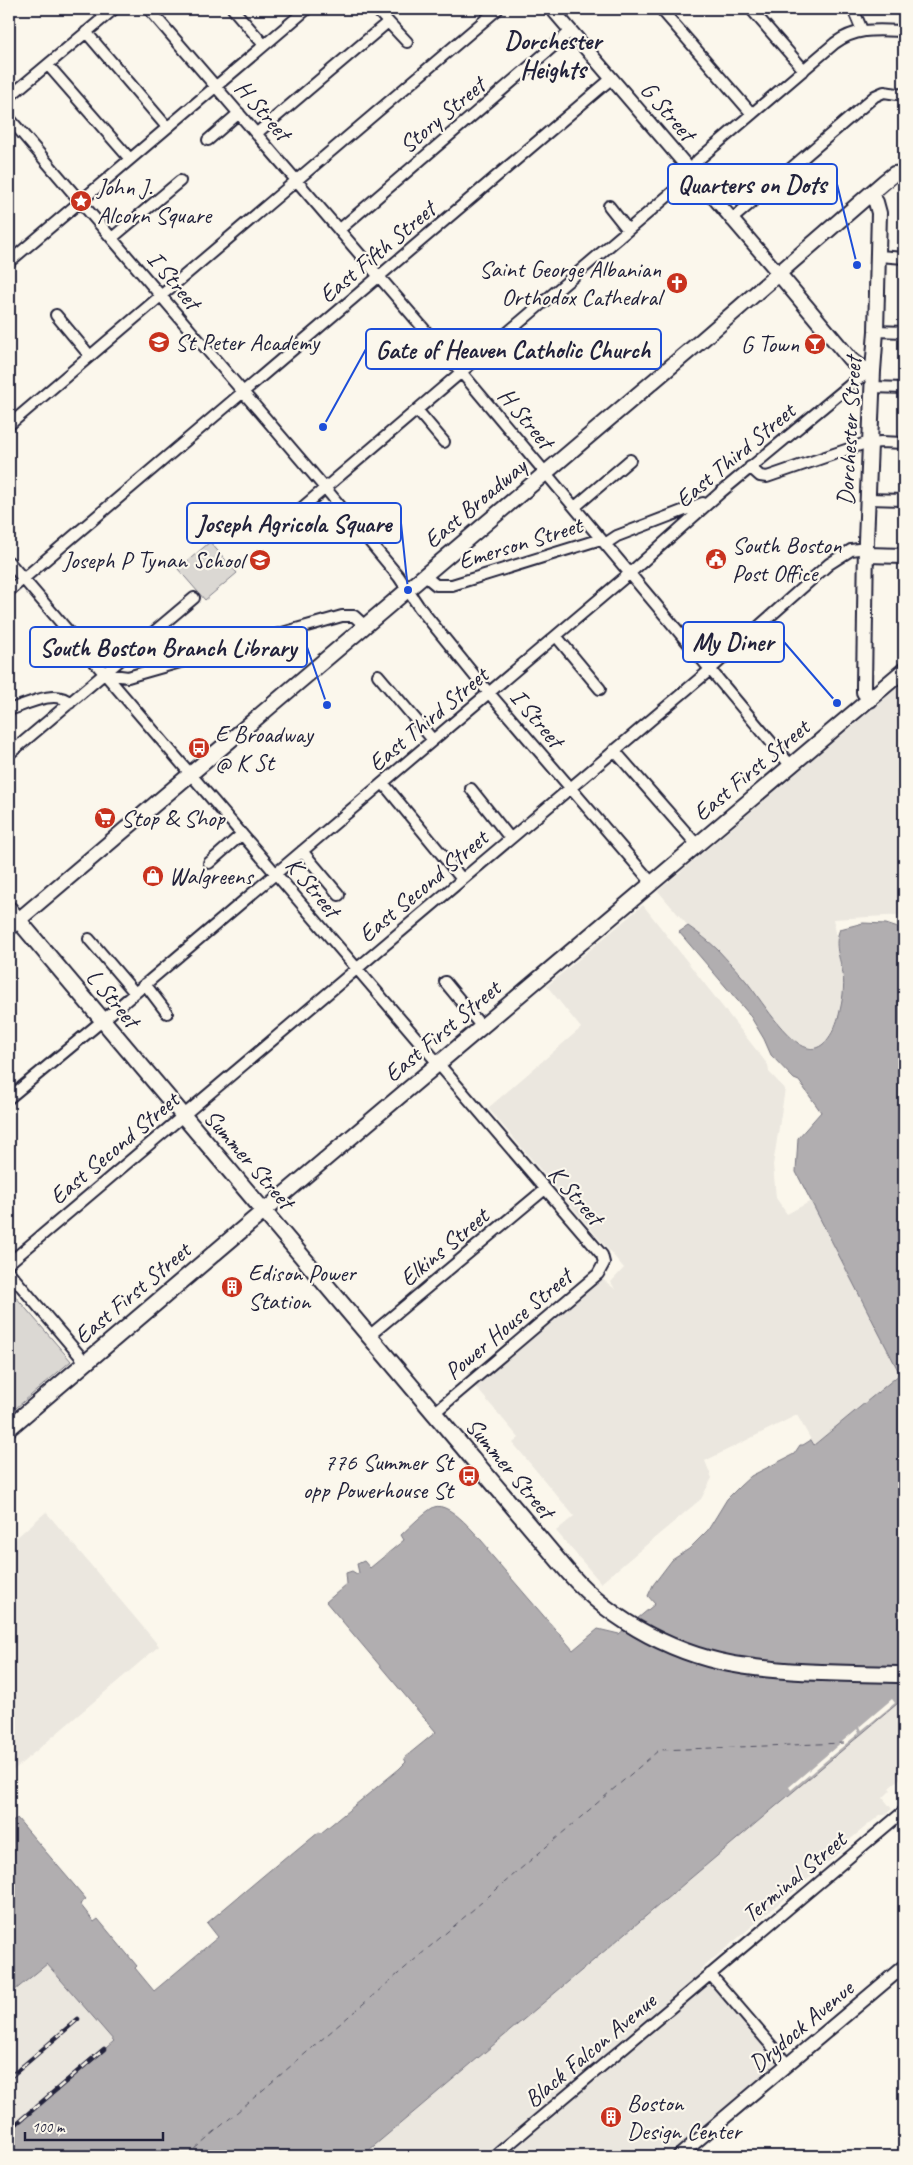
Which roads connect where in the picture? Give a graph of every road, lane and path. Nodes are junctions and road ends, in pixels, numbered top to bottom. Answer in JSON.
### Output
{"nodes":[{"id":1,"x":114,"y":9,"type":"edge"},
{"id":2,"x":150,"y":9,"type":"edge"},
{"id":3,"x":233,"y":9,"type":"edge"},
{"id":4,"x":307,"y":9,"type":"edge"},
{"id":5,"x":376,"y":9,"type":"edge"},
{"id":6,"x":498,"y":9,"type":"edge"},
{"id":7,"x":552,"y":9,"type":"edge"},
{"id":8,"x":661,"y":9,"type":"edge"},
{"id":9,"x":751,"y":9,"type":"edge"},
{"id":10,"x":853,"y":9,"type":"edge"},
{"id":11,"x":388,"y":22,"type":"junction"},
{"id":12,"x":862,"y":30,"type":"junction"},
{"id":13,"x":570,"y":31,"type":"junction"},
{"id":14,"x":904,"y":31,"type":"edge"},
{"id":15,"x":86,"y":32,"type":"junction"},
{"id":16,"x":407,"y":42,"type":"dead end"},
{"id":17,"x":264,"y":45,"type":"junction"},
{"id":18,"x":48,"y":65,"type":"junction"},
{"id":19,"x":804,"y":70,"type":"junction"},
{"id":20,"x":611,"y":79,"type":"junction"},
{"id":21,"x":216,"y":86,"type":"junction"},
{"id":22,"x":904,"y":94,"type":"edge"},
{"id":23,"x":9,"y":98,"type":"edge"},
{"id":24,"x":240,"y":113,"type":"junction"},
{"id":25,"x":752,"y":114,"type":"junction"},
{"id":26,"x":9,"y":118,"type":"edge"},
{"id":27,"x":167,"y":127,"type":"junction"},
{"id":28,"x":257,"y":133,"type":"junction"},
{"id":29,"x":208,"y":140,"type":"dead end"},
{"id":30,"x":130,"y":159,"type":"junction"},
{"id":31,"x":904,"y":170,"type":"edge"},
{"id":32,"x":690,"y":171,"type":"junction"},
{"id":33,"x":297,"y":180,"type":"junction"},
{"id":34,"x":180,"y":181,"type":"dead end"},
{"id":35,"x":870,"y":195,"type":"junction"},
{"id":36,"x":80,"y":202,"type":"junction"},
{"id":37,"x":609,"y":206,"type":"dead end"},
{"id":38,"x":731,"y":220,"type":"junction"},
{"id":39,"x":338,"y":230,"type":"junction"},
{"id":40,"x":628,"y":230,"type":"junction"},
{"id":41,"x":112,"y":238,"type":"junction"},
{"id":42,"x":879,"y":256,"type":"junction"},
{"id":43,"x":904,"y":258,"type":"edge"},
{"id":44,"x":9,"y":262,"type":"edge"},
{"id":45,"x":779,"y":274,"type":"junction"},
{"id":46,"x":379,"y":277,"type":"junction"},
{"id":47,"x":161,"y":296,"type":"junction"},
{"id":48,"x":56,"y":315,"type":"dead end"},
{"id":49,"x":876,"y":331,"type":"junction"},
{"id":50,"x":904,"y":332,"type":"edge"},
{"id":51,"x":90,"y":356,"type":"junction"},
{"id":52,"x":873,"y":371,"type":"junction"},
{"id":53,"x":461,"y":372,"type":"junction"},
{"id":54,"x":872,"y":387,"type":"junction"},
{"id":55,"x":904,"y":388,"type":"edge"},
{"id":56,"x":243,"y":392,"type":"junction"},
{"id":57,"x":417,"y":410,"type":"junction"},
{"id":58,"x":9,"y":425,"type":"edge"},
{"id":59,"x":444,"y":442,"type":"dead end"},
{"id":60,"x":870,"y":443,"type":"junction"},
{"id":61,"x":904,"y":443,"type":"edge"},
{"id":62,"x":630,"y":460,"type":"dead end"},
{"id":63,"x":750,"y":467,"type":"junction"},
{"id":64,"x":546,"y":473,"type":"junction"},
{"id":65,"x":325,"y":488,"type":"junction"},
{"id":66,"x":721,"y":492,"type":"junction"},
{"id":67,"x":868,"y":499,"type":"junction"},
{"id":68,"x":904,"y":500,"type":"edge"},
{"id":69,"x":575,"y":507,"type":"junction"},
{"id":70,"x":290,"y":518,"type":"dead end"},
{"id":71,"x":603,"y":541,"type":"junction"},
{"id":72,"x":866,"y":551,"type":"junction"},
{"id":73,"x":904,"y":556,"type":"edge"},
{"id":74,"x":9,"y":562,"type":"edge"},
{"id":75,"x":630,"y":573,"type":"junction"},
{"id":76,"x":425,"y":576,"type":"junction"},
{"id":77,"x":23,"y":579,"type":"junction"},
{"id":78,"x":408,"y":590,"type":"junction"},
{"id":79,"x":9,"y":591,"type":"edge"},
{"id":80,"x":194,"y":598,"type":"dead end"},
{"id":81,"x":365,"y":626,"type":"junction"},
{"id":82,"x":556,"y":636,"type":"junction"},
{"id":83,"x":711,"y":669,"type":"junction"},
{"id":84,"x":904,"y":670,"type":"edge"},
{"id":85,"x":105,"y":674,"type":"junction"},
{"id":86,"x":378,"y":675,"type":"dead end"},
{"id":87,"x":600,"y":689,"type":"dead end"},
{"id":88,"x":489,"y":693,"type":"junction"},
{"id":89,"x":870,"y":700,"type":"junction"},
{"id":90,"x":70,"y":703,"type":"junction"},
{"id":91,"x":9,"y":710,"type":"edge"},
{"id":92,"x":433,"y":740,"type":"junction"},
{"id":93,"x":614,"y":750,"type":"junction"},
{"id":94,"x":9,"y":754,"type":"edge"},
{"id":95,"x":791,"y":766,"type":"junction"},
{"id":96,"x":191,"y":774,"type":"junction"},
{"id":97,"x":383,"y":783,"type":"junction"},
{"id":98,"x":570,"y":788,"type":"junction"},
{"id":99,"x":471,"y":789,"type":"dead end"},
{"id":100,"x":242,"y":834,"type":"junction"},
{"id":101,"x":510,"y":838,"type":"junction"},
{"id":102,"x":697,"y":845,"type":"junction"},
{"id":103,"x":302,"y":851,"type":"junction"},
{"id":104,"x":209,"y":863,"type":"dead end"},
{"id":105,"x":276,"y":874,"type":"junction"},
{"id":106,"x":462,"y":879,"type":"junction"},
{"id":107,"x":652,"y":884,"type":"junction"},
{"id":108,"x":339,"y":895,"type":"dead end"},
{"id":109,"x":12,"y":920,"type":"edge"},
{"id":110,"x":89,"y":939,"type":"dead end"},
{"id":111,"x":357,"y":968,"type":"junction"},
{"id":112,"x":445,"y":982,"type":"dead end"},
{"id":113,"x":145,"y":984,"type":"junction"},
{"id":114,"x":135,"y":993,"type":"junction"},
{"id":115,"x":167,"y":1013,"type":"dead end"},
{"id":116,"x":102,"y":1021,"type":"junction"},
{"id":117,"x":482,"y":1027,"type":"junction"},
{"id":118,"x":438,"y":1064,"type":"junction"},
{"id":119,"x":9,"y":1098,"type":"edge"},
{"id":120,"x":182,"y":1116,"type":"junction"},
{"id":121,"x":545,"y":1189,"type":"junction"},
{"id":122,"x":264,"y":1211,"type":"junction"},
{"id":123,"x":9,"y":1263,"type":"edge"},
{"id":124,"x":604,"y":1263,"type":"joint"},
{"id":125,"x":9,"y":1272,"type":"edge"},
{"id":126,"x":369,"y":1336,"type":"junction"},
{"id":127,"x":86,"y":1363,"type":"junction"},
{"id":128,"x":434,"y":1413,"type":"junction"},
{"id":129,"x":9,"y":1428,"type":"edge"},
{"id":130,"x":904,"y":1674,"type":"edge"},
{"id":131,"x":904,"y":1810,"type":"edge"},
{"id":132,"x":904,"y":1966,"type":"edge"},
{"id":133,"x":710,"y":1974,"type":"junction"},
{"id":134,"x":788,"y":2065,"type":"junction"},
{"id":135,"x":495,"y":2156,"type":"edge"},
{"id":136,"x":679,"y":2156,"type":"edge"}],
"edges":[{"from":1,"to":15,"type":"street"},
{"from":2,"to":21,"type":"street","name":"H Street"},
{"from":3,"to":17,"type":"street"},
{"from":4,"to":17,"type":"street"},
{"from":5,"to":11,"type":"street"},
{"from":6,"to":33,"type":"street"},
{"from":7,"to":13,"type":"street","name":"G Street"},
{"from":8,"to":25,"type":"street"},
{"from":9,"to":19,"type":"street"},
{"from":10,"to":12,"type":"street"},
{"from":11,"to":16,"type":"street"},
{"from":11,"to":28,"type":"street"},
{"from":12,"to":14,"type":"street"},
{"from":12,"to":19,"type":"street"},
{"from":13,"to":20,"type":"street","name":"G Street"},
{"from":13,"to":39,"type":"street","name":"Story Street"},
{"from":15,"to":18,"type":"street"},
{"from":15,"to":27,"type":"street"},
{"from":17,"to":21,"type":"street"},
{"from":18,"to":23,"type":"street"},
{"from":18,"to":30,"type":"street"},
{"from":19,"to":25,"type":"street"},
{"from":20,"to":32,"type":"street","name":"G Street"},
{"from":20,"to":46,"type":"street","name":"East Fifth Street"},
{"from":21,"to":24,"type":"street","name":"H Street"},
{"from":21,"to":27,"type":"street"},
{"from":22,"to":38,"type":"street"},
{"from":24,"to":28,"type":"street","name":"H Street"},
{"from":24,"to":29,"type":"street"},
{"from":25,"to":32,"type":"street"},
{"from":26,"to":36,"type":"street","name":"I Street"},
{"from":27,"to":30,"type":"street"},
{"from":28,"to":33,"type":"street","name":"H Street"},
{"from":30,"to":36,"type":"street"},
{"from":31,"to":35,"type":"main road","name":"East Broadway"},
{"from":32,"to":38,"type":"street","name":"G Street"},
{"from":32,"to":40,"type":"street"},
{"from":33,"to":39,"type":"street","name":"H Street"},
{"from":33,"to":47,"type":"street"},
{"from":34,"to":41,"type":"street"},
{"from":35,"to":42,"type":"main road","name":"Dorchester Street"},
{"from":35,"to":45,"type":"main road","name":"East Broadway"},
{"from":36,"to":41,"type":"street","name":"I Street"},
{"from":36,"to":44,"type":"street"},
{"from":37,"to":40,"type":"street"},
{"from":38,"to":45,"type":"street","name":"G Street"},
{"from":39,"to":46,"type":"street","name":"H Street"},
{"from":40,"to":53,"type":"street"},
{"from":41,"to":47,"type":"street","name":"I Street"},
{"from":42,"to":43,"type":"street"},
{"from":42,"to":49,"type":"main road","name":"Dorchester Street"},
{"from":45,"to":52,"type":"main road","name":"G Street"},
{"from":45,"to":64,"type":"main road","name":"East Broadway"},
{"from":46,"to":53,"type":"street","name":"H Street"},
{"from":46,"to":56,"type":"street","name":"East Fifth Street"},
{"from":47,"to":51,"type":"street"},
{"from":47,"to":56,"type":"street","name":"I Street"},
{"from":48,"to":51,"type":"street"},
{"from":49,"to":50,"type":"street"},
{"from":49,"to":52,"type":"main road","name":"Dorchester Street"},
{"from":51,"to":58,"type":"street"},
{"from":52,"to":54,"type":"main road","name":"Dorchester Street"},
{"from":52,"to":63,"type":"street","name":"East Third Street"},
{"from":53,"to":57,"type":"street"},
{"from":53,"to":64,"type":"street","name":"H Street"},
{"from":54,"to":55,"type":"street"},
{"from":54,"to":60,"type":"main road","name":"Dorchester Street"},
{"from":56,"to":65,"type":"street","name":"I Street"},
{"from":56,"to":77,"type":"street","name":"East Fifth Street"},
{"from":57,"to":59,"type":"street"},
{"from":57,"to":65,"type":"street"},
{"from":60,"to":61,"type":"street"},
{"from":60,"to":63,"type":"street"},
{"from":60,"to":67,"type":"main road","name":"Dorchester Street"},
{"from":62,"to":69,"type":"street"},
{"from":63,"to":66,"type":"street","name":"East Third Street"},
{"from":64,"to":69,"type":"street","name":"H Street"},
{"from":64,"to":76,"type":"main road","name":"East Broadway"},
{"from":65,"to":70,"type":"street"},
{"from":65,"to":78,"type":"street","name":"I Street"},
{"from":66,"to":71,"type":"street","name":"Emerson Street"},
{"from":66,"to":75,"type":"street","name":"East Third Street"},
{"from":67,"to":68,"type":"street"},
{"from":67,"to":72,"type":"main road","name":"Dorchester Street"},
{"from":69,"to":71,"type":"street","name":"H Street"},
{"from":71,"to":75,"type":"street","name":"H Street"},
{"from":71,"to":76,"type":"street","name":"Emerson Street"},
{"from":72,"to":73,"type":"main road"},
{"from":72,"to":83,"type":"street","name":"East Second Street"},
{"from":72,"to":89,"type":"main road","name":"Dorchester Street"},
{"from":74,"to":77,"type":"street","name":"K Street"},
{"from":75,"to":82,"type":"street","name":"East Third Street"},
{"from":75,"to":83,"type":"street","name":"H Street"},
{"from":76,"to":78,"type":"main road","name":"East Broadway"},
{"from":77,"to":79,"type":"street","name":"East Fifth Street"},
{"from":77,"to":85,"type":"street","name":"K Street"},
{"from":78,"to":81,"type":"main road","name":"East Broadway"},
{"from":78,"to":88,"type":"street","name":"I Street"},
{"from":80,"to":85,"type":"street"},
{"from":81,"to":85,"type":"street"},
{"from":81,"to":96,"type":"main road","name":"East Broadway"},
{"from":82,"to":87,"type":"street"},
{"from":82,"to":88,"type":"street","name":"East Third Street"},
{"from":83,"to":93,"type":"street","name":"East Second Street"},
{"from":83,"to":95,"type":"street","name":"H Street"},
{"from":84,"to":89,"type":"main road","name":"East First Street"},
{"from":85,"to":90,"type":"street"},
{"from":85,"to":96,"type":"street","name":"K Street"},
{"from":86,"to":92,"type":"street"},
{"from":88,"to":92,"type":"street","name":"East Third Street"},
{"from":88,"to":98,"type":"street","name":"I Street"},
{"from":89,"to":95,"type":"main road","name":"East First Street"},
{"from":90,"to":91,"type":"street"},
{"from":90,"to":94,"type":"street"},
{"from":92,"to":97,"type":"street","name":"East Third Street"},
{"from":93,"to":98,"type":"street","name":"East Second Street"},
{"from":93,"to":102,"type":"street"},
{"from":95,"to":102,"type":"main road","name":"East First Street"},
{"from":96,"to":100,"type":"street","name":"K Street"},
{"from":96,"to":109,"type":"main road","name":"East Broadway"},
{"from":97,"to":103,"type":"street","name":"East Third Street"},
{"from":97,"to":106,"type":"street"},
{"from":98,"to":101,"type":"street","name":"East Second Street"},
{"from":98,"to":107,"type":"street","name":"I Street"},
{"from":99,"to":101,"type":"street"},
{"from":100,"to":104,"type":"street"},
{"from":100,"to":105,"type":"street","name":"K Street"},
{"from":101,"to":106,"type":"street","name":"East Second Street"},
{"from":102,"to":107,"type":"main road","name":"East First Street"},
{"from":103,"to":105,"type":"street","name":"East Third Street"},
{"from":103,"to":108,"type":"street"},
{"from":105,"to":111,"type":"street","name":"K Street"},
{"from":105,"to":113,"type":"street","name":"East Third Street"},
{"from":106,"to":111,"type":"street","name":"East Second Street"},
{"from":107,"to":117,"type":"main road","name":"East First Street"},
{"from":109,"to":116,"type":"main road","name":"L Street"},
{"from":110,"to":114,"type":"street"},
{"from":111,"to":118,"type":"street","name":"K Street"},
{"from":111,"to":120,"type":"street","name":"East Second Street"},
{"from":112,"to":117,"type":"street"},
{"from":113,"to":114,"type":"street","name":"East Third Street"},
{"from":113,"to":115,"type":"street"},
{"from":114,"to":116,"type":"street","name":"East Third Street"},
{"from":116,"to":119,"type":"street","name":"East Third Street"},
{"from":116,"to":120,"type":"main road","name":"L Street"},
{"from":117,"to":118,"type":"main road","name":"East First Street"},
{"from":118,"to":121,"type":"street","name":"K Street"},
{"from":118,"to":122,"type":"main road","name":"East First Street"},
{"from":120,"to":122,"type":"main road","name":"Summer Street"},
{"from":120,"to":123,"type":"street","name":"East Second Street"},
{"from":121,"to":124,"type":"street","name":"K Street"},
{"from":121,"to":126,"type":"street","name":"Elkins Street"},
{"from":122,"to":126,"type":"main road","name":"Summer Street"},
{"from":122,"to":127,"type":"main road","name":"East First Street"},
{"from":124,"to":128,"type":"street","name":"Power House Street"},
{"from":125,"to":127,"type":"street"},
{"from":126,"to":128,"type":"main road","name":"Summer Street"},
{"from":127,"to":129,"type":"main road","name":"East First Street"},
{"from":128,"to":130,"type":"main road","name":"Summer Street"},
{"from":131,"to":133,"type":"street","name":"Terminal Street"},
{"from":132,"to":134,"type":"street","name":"Drydock Avenue"},
{"from":133,"to":134,"type":"street"},
{"from":133,"to":135,"type":"street","name":"Black Falcon Avenue"},
{"from":134,"to":136,"type":"street","name":"Drydock Avenue"}]}
